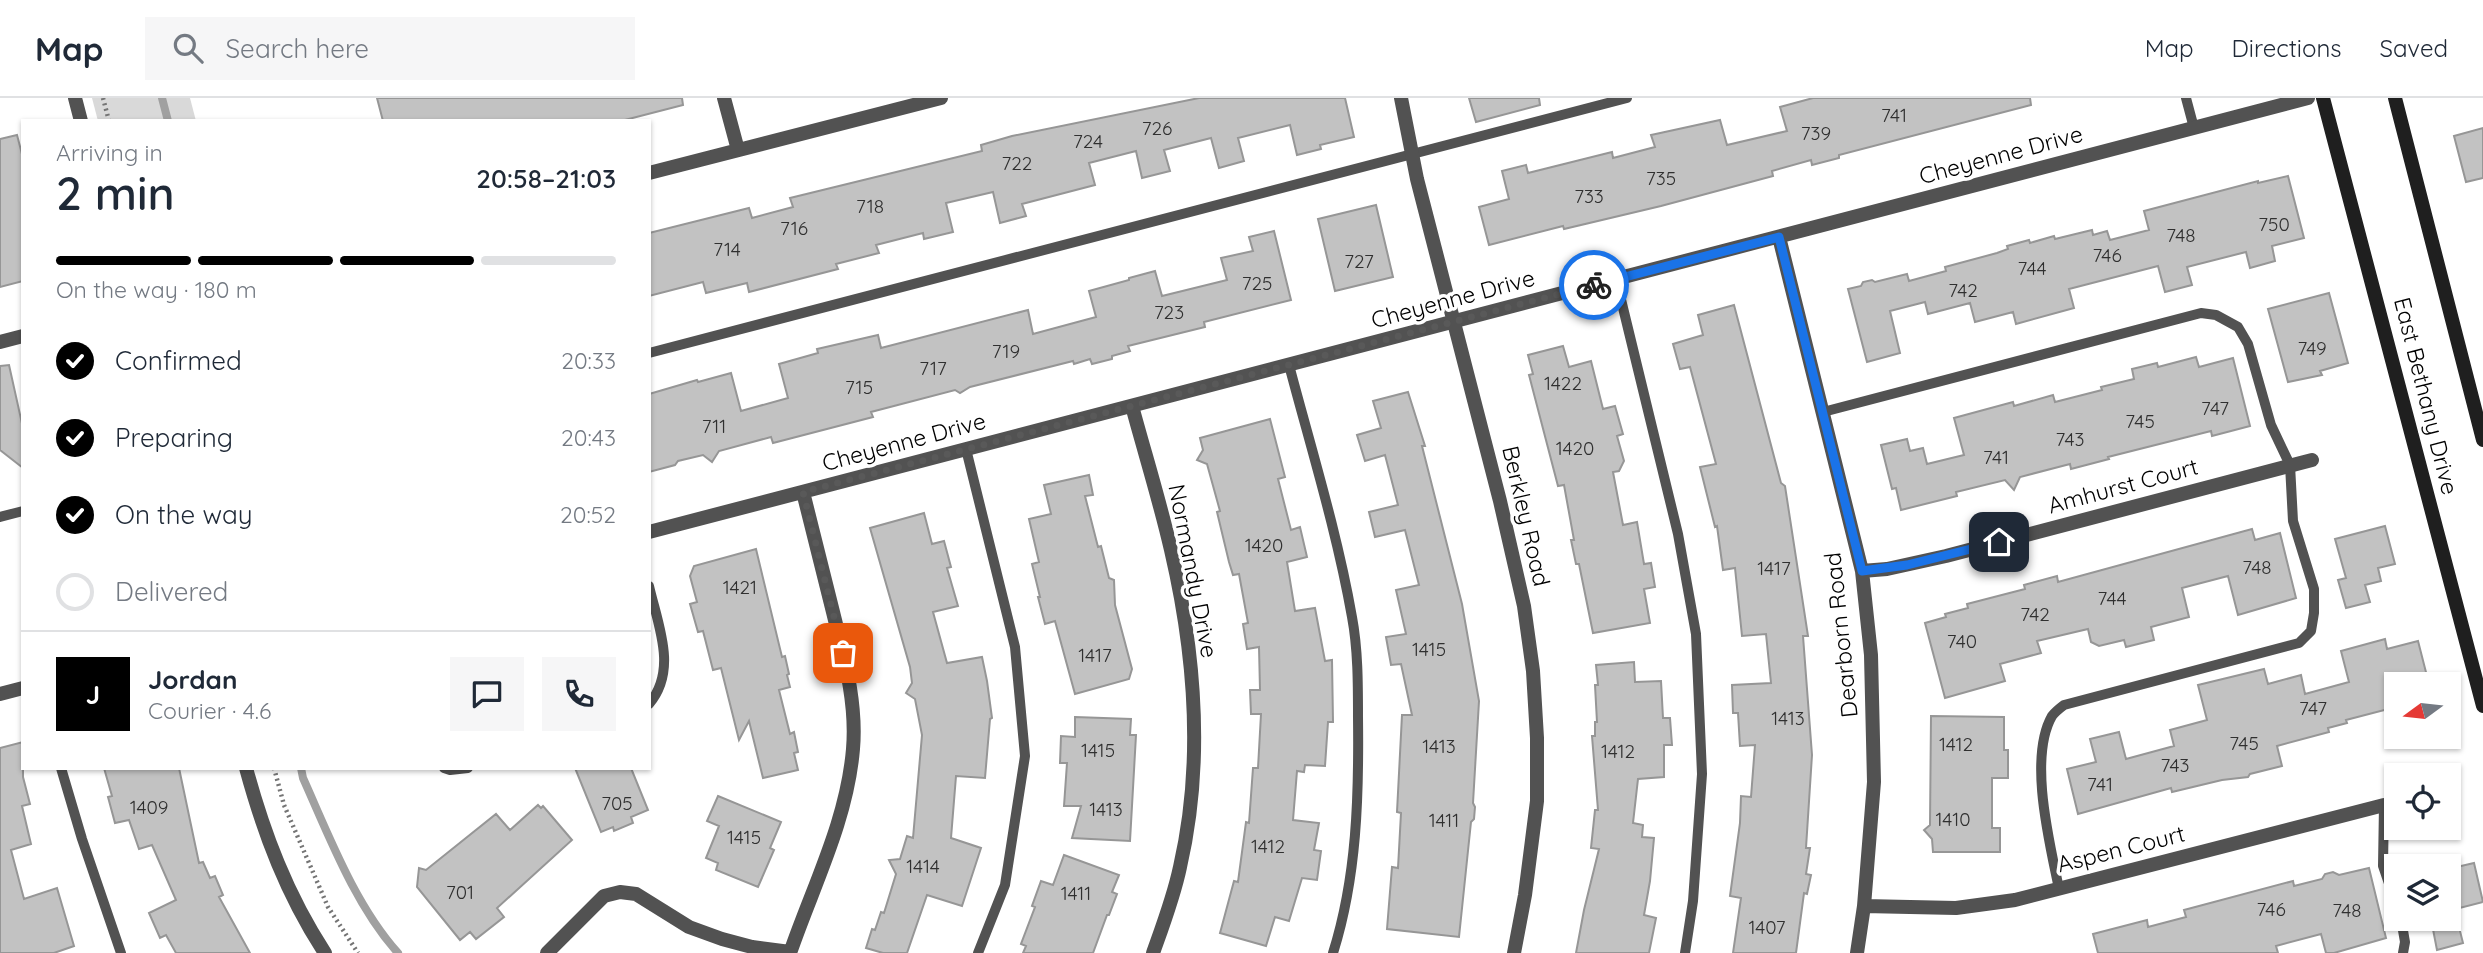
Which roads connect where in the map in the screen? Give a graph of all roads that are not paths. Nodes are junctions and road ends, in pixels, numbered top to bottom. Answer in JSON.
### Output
{"nodes":[{"id":1,"x":75,"y":98,"type":"edge"},
{"id":2,"x":724,"y":98,"type":"edge"},
{"id":3,"x":941,"y":98,"type":"edge"},
{"id":4,"x":1401,"y":98,"type":"edge"},
{"id":5,"x":1627,"y":98,"type":"edge"},
{"id":6,"x":2186,"y":98,"type":"edge"},
{"id":7,"x":2308,"y":98,"type":"edge"},
{"id":8,"x":2323,"y":98,"type":"edge"},
{"id":9,"x":2395,"y":98,"type":"edge"},
{"id":10,"x":904,"y":103,"type":"edge"},
{"id":11,"x":80,"y":119,"type":"edge"},
{"id":12,"x":2194,"y":128,"type":"junction"},
{"id":13,"x":738,"y":150,"type":"junction"},
{"id":14,"x":1411,"y":153,"type":"junction"},
{"id":15,"x":651,"y":172,"type":"edge"},
{"id":16,"x":1779,"y":237,"type":"junction"},
{"id":17,"x":1616,"y":279,"type":"junction"},
{"id":18,"x":1455,"y":322,"type":"junction"},
{"id":19,"x":21,"y":337,"type":"edge"},
{"id":20,"x":0,"y":342,"type":"edge"},
{"id":21,"x":651,"y":352,"type":"edge"},
{"id":22,"x":1289,"y":365,"type":"junction"},
{"id":23,"x":1132,"y":406,"type":"junction"},
{"id":24,"x":1823,"y":412,"type":"junction"},
{"id":25,"x":2483,"y":440,"type":"edge"},
{"id":26,"x":966,"y":449,"type":"junction"},
{"id":27,"x":2312,"y":460,"type":"dead end"},
{"id":28,"x":2290,"y":466,"type":"junction"},
{"id":29,"x":803,"y":492,"type":"junction"},
{"id":30,"x":21,"y":512,"type":"edge"},
{"id":31,"x":0,"y":517,"type":"edge"},
{"id":32,"x":651,"y":531,"type":"edge"},
{"id":33,"x":1862,"y":571,"type":"junction"},
{"id":34,"x":651,"y":594,"type":"edge"},
{"id":35,"x":21,"y":689,"type":"edge"},
{"id":36,"x":0,"y":694,"type":"edge"},
{"id":37,"x":651,"y":702,"type":"edge"},
{"id":38,"x":2483,"y":706,"type":"edge"},
{"id":39,"x":62,"y":770,"type":"edge"},
{"id":40,"x":247,"y":770,"type":"edge"},
{"id":41,"x":2384,"y":805,"type":"joint"},
{"id":42,"x":2384,"y":869,"type":"edge"},
{"id":43,"x":2059,"y":889,"type":"junction"},
{"id":44,"x":1864,"y":906,"type":"junction"},
{"id":45,"x":2403,"y":931,"type":"edge"},
{"id":46,"x":790,"y":952,"type":"edge"},
{"id":47,"x":121,"y":953,"type":"edge"},
{"id":48,"x":325,"y":953,"type":"edge"},
{"id":49,"x":547,"y":953,"type":"edge"},
{"id":50,"x":978,"y":953,"type":"edge"},
{"id":51,"x":1153,"y":953,"type":"edge"},
{"id":52,"x":1333,"y":953,"type":"edge"},
{"id":53,"x":1514,"y":953,"type":"edge"},
{"id":54,"x":1685,"y":953,"type":"edge"},
{"id":55,"x":1857,"y":953,"type":"edge"},
{"id":56,"x":2403,"y":953,"type":"edge"}],
"edges":[{"from":1,"to":11,"type":"street"},
{"from":2,"to":13,"type":"street"},
{"from":3,"to":10,"type":"street"},
{"from":4,"to":14,"type":"street","name":"Berkley Road"},
{"from":5,"to":14,"type":"lane"},
{"from":6,"to":12,"type":"lane"},
{"from":7,"to":12,"type":"street","name":"Cheyenne Drive"},
{"from":8,"to":38,"type":"main road","name":"East Bethany Drive"},
{"from":9,"to":25,"type":"main road","name":"East Bethany Drive"},
{"from":10,"to":13,"type":"street"},
{"from":12,"to":16,"type":"street","name":"Cheyenne Drive"},
{"from":13,"to":15,"type":"street"},
{"from":14,"to":18,"type":"street","name":"Berkley Road"},
{"from":14,"to":21,"type":"lane"},
{"from":16,"to":17,"type":"street","name":"Cheyenne Drive"},
{"from":16,"to":24,"type":"street","name":"Dearborn Road"},
{"from":17,"to":18,"type":"street","name":"Cheyenne Drive"},
{"from":17,"to":54,"type":"lane"},
{"from":18,"to":22,"type":"street","name":"Cheyenne Drive"},
{"from":18,"to":53,"type":"street","name":"Berkley Road"},
{"from":19,"to":20,"type":"street"},
{"from":22,"to":23,"type":"street","name":"Cheyenne Drive"},
{"from":22,"to":52,"type":"lane"},
{"from":23,"to":26,"type":"street","name":"Cheyenne Drive"},
{"from":23,"to":51,"type":"street","name":"Normandy Drive"},
{"from":24,"to":28,"type":"lane"},
{"from":24,"to":33,"type":"street","name":"Dearborn Road"},
{"from":26,"to":29,"type":"street","name":"Cheyenne Drive"},
{"from":26,"to":50,"type":"lane"},
{"from":27,"to":28,"type":"street","name":"Amhurst Court"},
{"from":28,"to":33,"type":"street","name":"Amhurst Court"},
{"from":28,"to":43,"type":"lane"},
{"from":29,"to":32,"type":"street","name":"Cheyenne Drive"},
{"from":29,"to":46,"type":"street"},
{"from":30,"to":31,"type":"lane"},
{"from":33,"to":44,"type":"street","name":"Dearborn Road"},
{"from":34,"to":37,"type":"lane"},
{"from":35,"to":36,"type":"street"},
{"from":39,"to":47,"type":"lane"},
{"from":40,"to":48,"type":"street"},
{"from":41,"to":42,"type":"lane"},
{"from":41,"to":43,"type":"street","name":"Aspen Court"},
{"from":43,"to":44,"type":"street","name":"Aspen Court"},
{"from":44,"to":55,"type":"street","name":"Dearborn Road"},
{"from":45,"to":56,"type":"lane"},
{"from":46,"to":49,"type":"street"}]}
